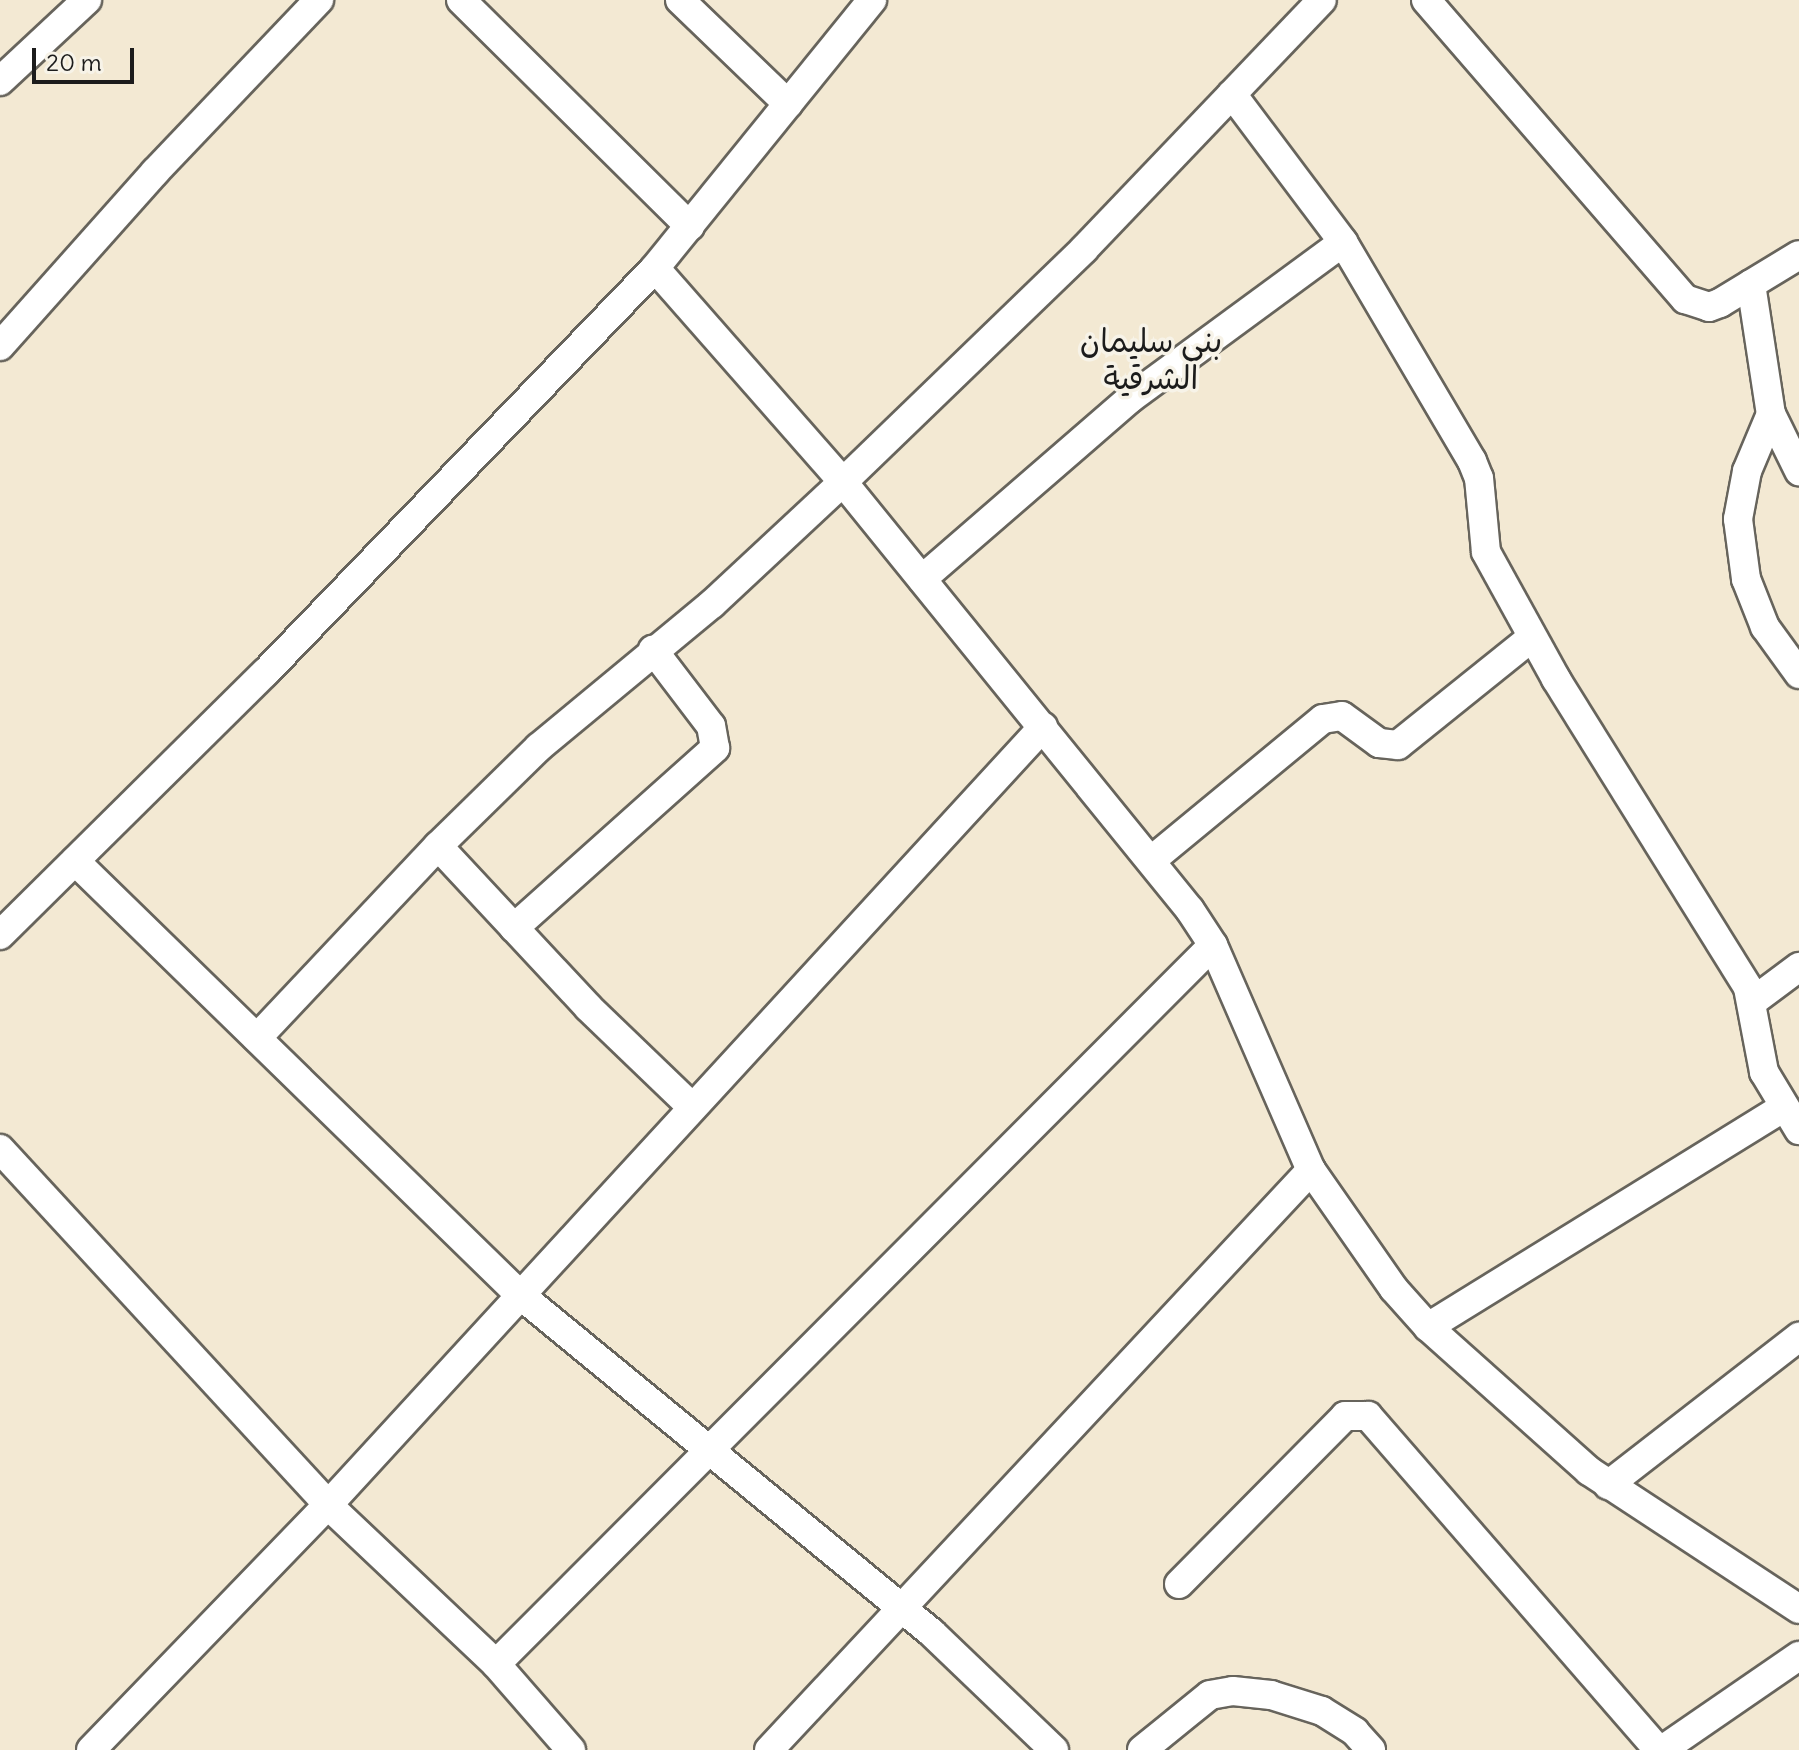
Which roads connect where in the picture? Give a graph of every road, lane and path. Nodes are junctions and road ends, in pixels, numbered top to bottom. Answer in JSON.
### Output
{"nodes":[{"id":1,"x":87,"y":0,"type":"edge"},
{"id":2,"x":319,"y":0,"type":"edge"},
{"id":3,"x":461,"y":0,"type":"edge"},
{"id":4,"x":680,"y":0,"type":"edge"},
{"id":5,"x":872,"y":0,"type":"edge"},
{"id":6,"x":1322,"y":0,"type":"edge"},
{"id":7,"x":1426,"y":0,"type":"edge"},
{"id":8,"x":0,"y":81,"type":"edge"},
{"id":9,"x":1232,"y":94,"type":"junction"},
{"id":10,"x":788,"y":104,"type":"junction"},
{"id":11,"x":690,"y":227,"type":"junction"},
{"id":12,"x":1343,"y":242,"type":"junction"},
{"id":13,"x":1799,"y":255,"type":"edge"},
{"id":14,"x":655,"y":268,"type":"junction"},
{"id":15,"x":1751,"y":284,"type":"junction"},
{"id":16,"x":0,"y":346,"type":"edge"},
{"id":17,"x":1771,"y":414,"type":"junction"},
{"id":18,"x":1799,"y":471,"type":"edge"},
{"id":19,"x":843,"y":482,"type":"junction"},
{"id":20,"x":922,"y":579,"type":"junction"},
{"id":21,"x":1531,"y":638,"type":"junction"},
{"id":22,"x":653,"y":650,"type":"junction"},
{"id":23,"x":1799,"y":674,"type":"edge"},
{"id":24,"x":1043,"y":727,"type":"junction"},
{"id":25,"x":438,"y":846,"type":"junction"},
{"id":26,"x":1153,"y":859,"type":"junction"},
{"id":27,"x":75,"y":861,"type":"junction"},
{"id":28,"x":514,"y":928,"type":"junction"},
{"id":29,"x":0,"y":935,"type":"edge"},
{"id":30,"x":1213,"y":945,"type":"junction"},
{"id":31,"x":1799,"y":967,"type":"edge"},
{"id":32,"x":1752,"y":1002,"type":"junction"},
{"id":33,"x":257,"y":1038,"type":"junction"},
{"id":34,"x":692,"y":1107,"type":"junction"},
{"id":35,"x":1792,"y":1118,"type":"edge"},
{"id":36,"x":0,"y":1149,"type":"edge"},
{"id":37,"x":1311,"y":1170,"type":"junction"},
{"id":38,"x":519,"y":1294,"type":"junction"},
{"id":39,"x":1428,"y":1327,"type":"junction"},
{"id":40,"x":1799,"y":1337,"type":"edge"},
{"id":41,"x":709,"y":1455,"type":"junction"},
{"id":42,"x":1608,"y":1485,"type":"junction"},
{"id":43,"x":328,"y":1505,"type":"junction"},
{"id":44,"x":1179,"y":1584,"type":"dead end"},
{"id":45,"x":902,"y":1609,"type":"junction"},
{"id":46,"x":1799,"y":1609,"type":"edge"},
{"id":47,"x":1799,"y":1656,"type":"edge"},
{"id":48,"x":496,"y":1664,"type":"junction"},
{"id":49,"x":91,"y":1750,"type":"edge"},
{"id":50,"x":571,"y":1750,"type":"edge"},
{"id":51,"x":769,"y":1750,"type":"edge"},
{"id":52,"x":1054,"y":1750,"type":"edge"},
{"id":53,"x":1142,"y":1750,"type":"edge"},
{"id":54,"x":1371,"y":1750,"type":"edge"},
{"id":55,"x":1660,"y":1750,"type":"edge"}],
"edges":[{"from":1,"to":8,"type":"street"},
{"from":2,"to":16,"type":"street"},
{"from":3,"to":11,"type":"street"},
{"from":4,"to":10,"type":"street"},
{"from":5,"to":10,"type":"street"},
{"from":6,"to":9,"type":"street"},
{"from":7,"to":15,"type":"street"},
{"from":9,"to":12,"type":"street"},
{"from":9,"to":19,"type":"street"},
{"from":10,"to":11,"type":"street"},
{"from":11,"to":14,"type":"street"},
{"from":12,"to":20,"type":"street"},
{"from":12,"to":21,"type":"street"},
{"from":13,"to":15,"type":"street"},
{"from":14,"to":19,"type":"street"},
{"from":14,"to":27,"type":"street"},
{"from":15,"to":17,"type":"street"},
{"from":17,"to":18,"type":"street"},
{"from":17,"to":23,"type":"street"},
{"from":19,"to":20,"type":"street"},
{"from":19,"to":22,"type":"street"},
{"from":20,"to":24,"type":"street"},
{"from":21,"to":26,"type":"street"},
{"from":21,"to":32,"type":"street"},
{"from":22,"to":25,"type":"street"},
{"from":22,"to":28,"type":"street"},
{"from":24,"to":26,"type":"street"},
{"from":24,"to":34,"type":"street"},
{"from":25,"to":28,"type":"street"},
{"from":25,"to":33,"type":"street"},
{"from":26,"to":30,"type":"street"},
{"from":27,"to":29,"type":"street"},
{"from":27,"to":33,"type":"street"},
{"from":28,"to":34,"type":"street"},
{"from":30,"to":37,"type":"street"},
{"from":30,"to":41,"type":"street"},
{"from":31,"to":32,"type":"street"},
{"from":32,"to":35,"type":"street"},
{"from":33,"to":38,"type":"street"},
{"from":34,"to":38,"type":"street"},
{"from":35,"to":39,"type":"street"},
{"from":36,"to":43,"type":"street"},
{"from":37,"to":39,"type":"street"},
{"from":37,"to":45,"type":"street"},
{"from":38,"to":41,"type":"street"},
{"from":38,"to":43,"type":"street"},
{"from":39,"to":42,"type":"street"},
{"from":40,"to":42,"type":"street"},
{"from":41,"to":45,"type":"street"},
{"from":41,"to":48,"type":"street"},
{"from":42,"to":46,"type":"street"},
{"from":43,"to":48,"type":"street"},
{"from":43,"to":49,"type":"street"},
{"from":44,"to":55,"type":"street"},
{"from":45,"to":51,"type":"street"},
{"from":45,"to":52,"type":"street"},
{"from":47,"to":55,"type":"street"},
{"from":48,"to":50,"type":"street"},
{"from":53,"to":54,"type":"street"}]}
